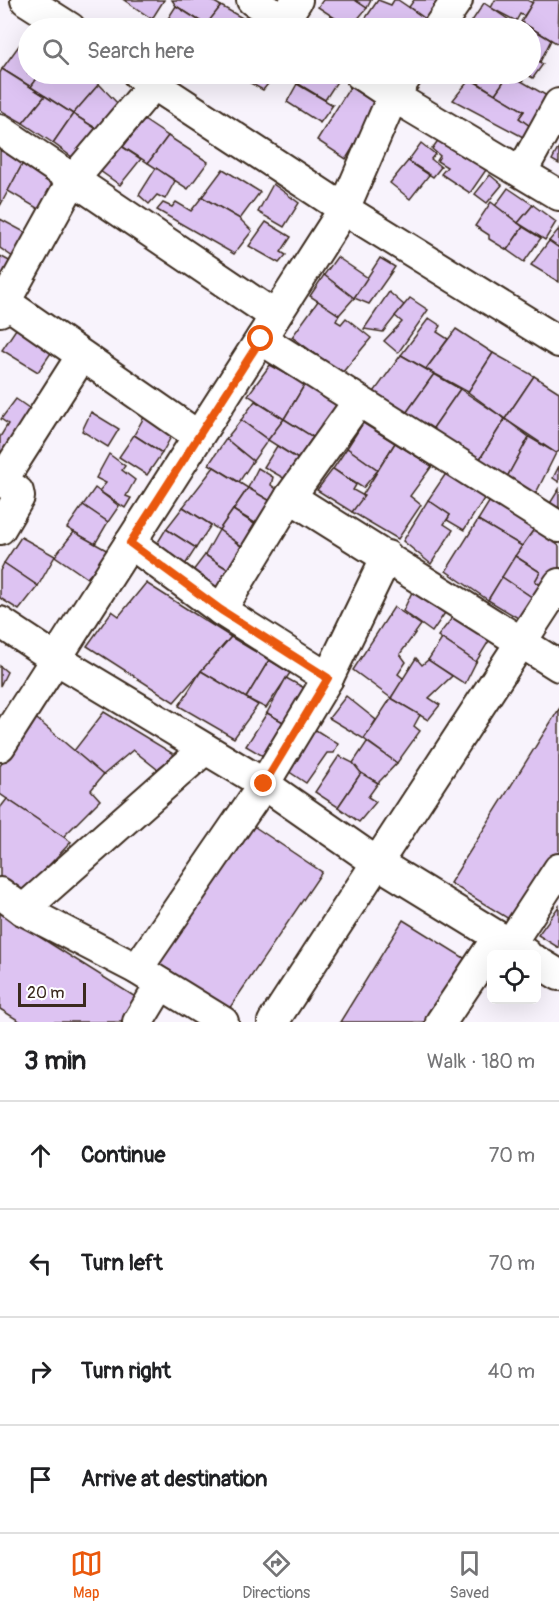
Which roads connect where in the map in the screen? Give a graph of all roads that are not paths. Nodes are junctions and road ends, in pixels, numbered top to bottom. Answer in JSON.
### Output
{"nodes":[{"id":1,"x":26,"y":0,"type":"edge"},
{"id":2,"x":252,"y":0,"type":"edge"},
{"id":3,"x":457,"y":0,"type":"edge"},
{"id":4,"x":292,"y":16,"type":"edge"},
{"id":5,"x":54,"y":18,"type":"edge"},
{"id":6,"x":445,"y":18,"type":"edge"},
{"id":7,"x":142,"y":84,"type":"edge"},
{"id":8,"x":154,"y":84,"type":"edge"},
{"id":9,"x":401,"y":85,"type":"edge"},
{"id":10,"x":559,"y":104,"type":"edge"},
{"id":11,"x":0,"y":130,"type":"edge"},
{"id":12,"x":522,"y":171,"type":"junction"},
{"id":13,"x":72,"y":181,"type":"junction"},
{"id":14,"x":559,"y":195,"type":"edge"},
{"id":15,"x":344,"y":209,"type":"junction"},
{"id":16,"x":3,"y":307,"type":"edge"},
{"id":17,"x":268,"y":328,"type":"junction"},
{"id":18,"x":559,"y":342,"type":"edge"},
{"id":19,"x":81,"y":357,"type":"junction"},
{"id":20,"x":358,"y":402,"type":"junction"},
{"id":21,"x":198,"y":436,"type":"junction"},
{"id":22,"x":290,"y":497,"type":"junction"},
{"id":23,"x":559,"y":527,"type":"edge"},
{"id":24,"x":0,"y":529,"type":"edge"},
{"id":25,"x":130,"y":543,"type":"junction"},
{"id":26,"x":387,"y":556,"type":"junction"},
{"id":27,"x":559,"y":584,"type":"edge"},
{"id":28,"x":221,"y":610,"type":"junction"},
{"id":29,"x":0,"y":622,"type":"edge"},
{"id":30,"x":522,"y":641,"type":"junction"},
{"id":31,"x":56,"y":659,"type":"junction"},
{"id":32,"x":559,"y":666,"type":"edge"},
{"id":33,"x":328,"y":678,"type":"junction"},
{"id":34,"x":0,"y":746,"type":"edge"},
{"id":35,"x":205,"y":749,"type":"junction"},
{"id":36,"x":264,"y":784,"type":"junction"},
{"id":37,"x":376,"y":862,"type":"junction"},
{"id":38,"x":559,"y":869,"type":"edge"},
{"id":39,"x":12,"y":901,"type":"edge"},
{"id":40,"x":512,"y":945,"type":"edge"},
{"id":41,"x":541,"y":964,"type":"edge"},
{"id":42,"x":559,"y":975,"type":"edge"},
{"id":43,"x":149,"y":977,"type":"junction"},
{"id":44,"x":138,"y":1022,"type":"edge"},
{"id":45,"x":223,"y":1022,"type":"edge"},
{"id":46,"x":273,"y":1022,"type":"edge"},
{"id":47,"x":441,"y":1022,"type":"edge"}],
"edges":[{"from":1,"to":5,"type":"street"},
{"from":2,"to":4,"type":"street"},
{"from":3,"to":6,"type":"street"},
{"from":7,"to":13,"type":"street"},
{"from":8,"to":15,"type":"street"},
{"from":9,"to":12,"type":"street"},
{"from":9,"to":15,"type":"street"},
{"from":10,"to":12,"type":"street"},
{"from":11,"to":13,"type":"street"},
{"from":12,"to":14,"type":"street"},
{"from":13,"to":16,"type":"street"},
{"from":13,"to":17,"type":"street"},
{"from":15,"to":17,"type":"street"},
{"from":15,"to":18,"type":"street"},
{"from":16,"to":19,"type":"street"},
{"from":17,"to":20,"type":"street"},
{"from":17,"to":21,"type":"street"},
{"from":19,"to":21,"type":"street"},
{"from":19,"to":24,"type":"street"},
{"from":20,"to":22,"type":"street"},
{"from":20,"to":23,"type":"street"},
{"from":21,"to":25,"type":"street"},
{"from":22,"to":26,"type":"street"},
{"from":22,"to":28,"type":"street"},
{"from":25,"to":28,"type":"street"},
{"from":25,"to":31,"type":"street"},
{"from":26,"to":30,"type":"street"},
{"from":26,"to":33,"type":"street"},
{"from":27,"to":30,"type":"street"},
{"from":28,"to":33,"type":"street"},
{"from":29,"to":31,"type":"street"},
{"from":30,"to":32,"type":"street"},
{"from":30,"to":37,"type":"street"},
{"from":31,"to":34,"type":"street"},
{"from":31,"to":35,"type":"street"},
{"from":33,"to":36,"type":"street"},
{"from":35,"to":36,"type":"street"},
{"from":35,"to":39,"type":"street"},
{"from":36,"to":37,"type":"street"},
{"from":36,"to":43,"type":"street"},
{"from":37,"to":40,"type":"street"},
{"from":37,"to":46,"type":"street"},
{"from":38,"to":40,"type":"street"},
{"from":39,"to":43,"type":"street"},
{"from":40,"to":47,"type":"street"},
{"from":41,"to":42,"type":"street"},
{"from":43,"to":44,"type":"street"},
{"from":43,"to":45,"type":"street"}]}
